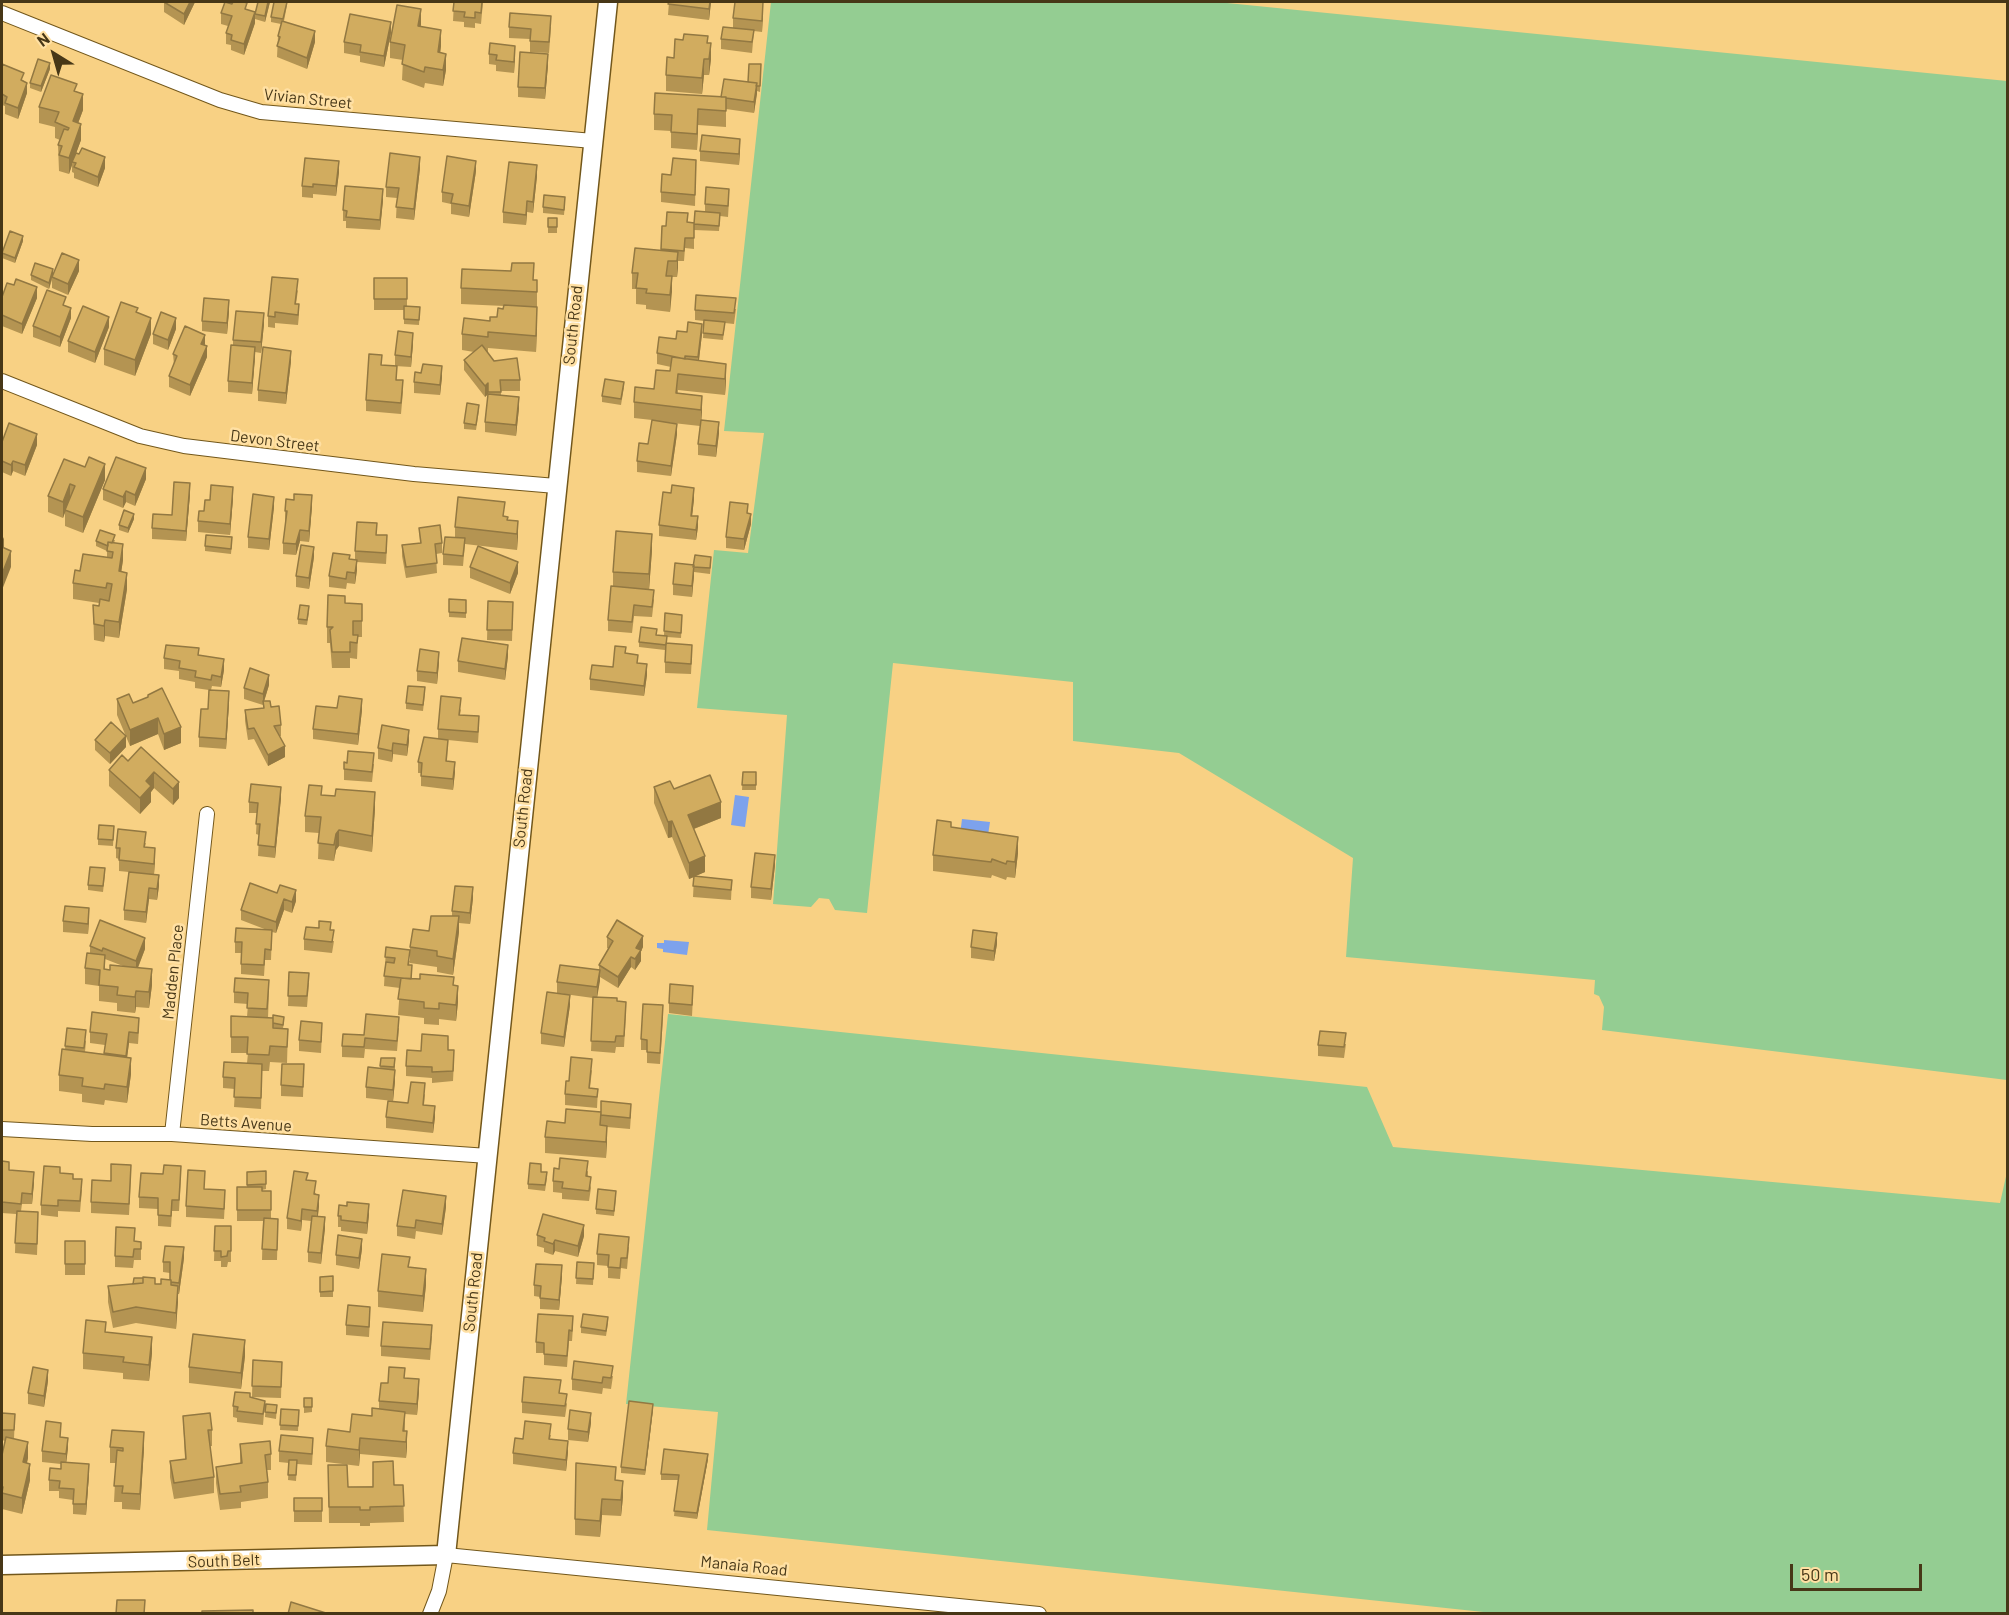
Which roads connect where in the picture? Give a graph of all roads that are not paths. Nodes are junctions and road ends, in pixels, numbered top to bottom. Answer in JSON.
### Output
{"nodes":[{"id":1,"x":608,"y":2,"type":"edge"},
{"id":2,"x":2,"y":13,"type":"edge"},
{"id":3,"x":593,"y":141,"type":"junction"},
{"id":4,"x":2,"y":381,"type":"edge"},
{"id":5,"x":556,"y":486,"type":"junction"},
{"id":6,"x":207,"y":814,"type":"dead end"},
{"id":7,"x":2,"y":1129,"type":"edge"},
{"id":8,"x":172,"y":1134,"type":"junction"},
{"id":9,"x":488,"y":1156,"type":"junction"},
{"id":10,"x":446,"y":1555,"type":"junction"},
{"id":11,"x":2,"y":1565,"type":"edge"},
{"id":12,"x":430,"y":1614,"type":"edge"},
{"id":13,"x":1039,"y":1614,"type":"edge"}],
"edges":[{"from":1,"to":3,"type":"street","name":"South Road"},
{"from":2,"to":3,"type":"street","name":"Vivian Street"},
{"from":3,"to":5,"type":"street","name":"South Road"},
{"from":4,"to":5,"type":"street","name":"Devon Street"},
{"from":5,"to":9,"type":"street","name":"South Road"},
{"from":6,"to":8,"type":"street","name":"Madden Place"},
{"from":7,"to":8,"type":"street","name":"Betts Avenue"},
{"from":8,"to":9,"type":"street","name":"Betts Avenue"},
{"from":9,"to":10,"type":"street","name":"South Road"},
{"from":10,"to":11,"type":"street","name":"South Belt"},
{"from":10,"to":12,"type":"street","name":"South Road"},
{"from":10,"to":13,"type":"street","name":"Manaia Road"}]}
